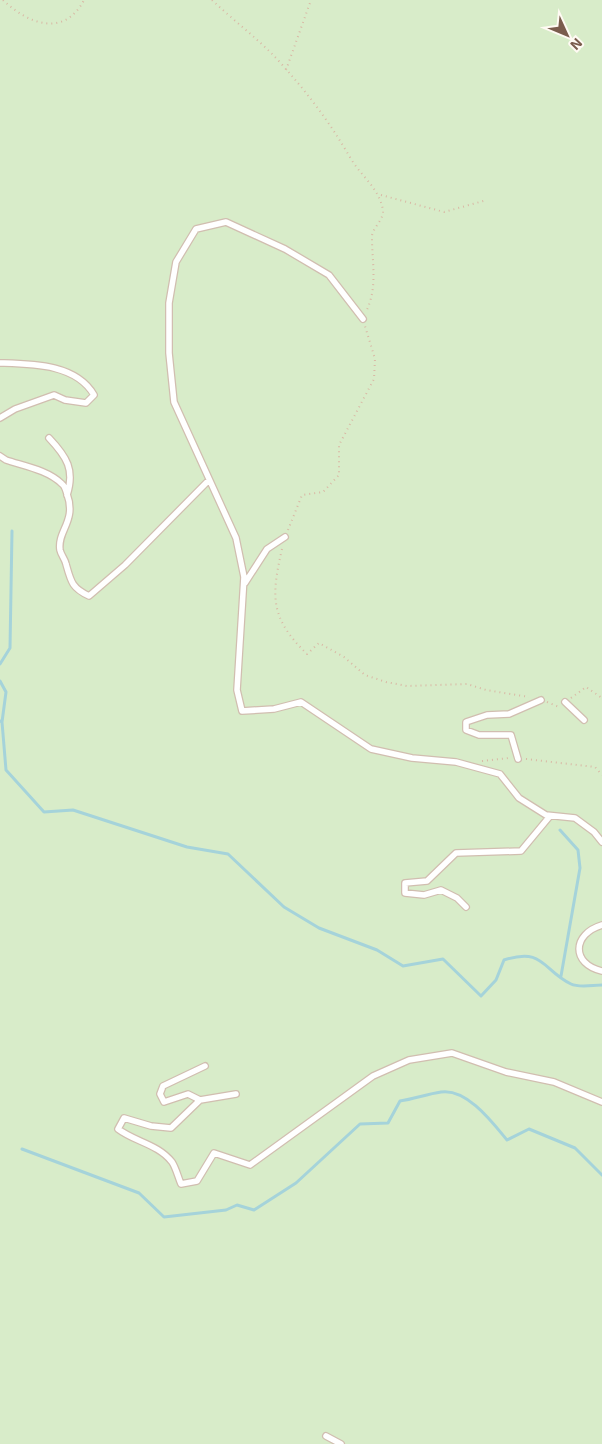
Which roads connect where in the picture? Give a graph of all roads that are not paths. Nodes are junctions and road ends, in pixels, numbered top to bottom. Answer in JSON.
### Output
{"nodes":[{"id":1,"x":363,"y":319,"type":"road end"},
{"id":2,"x":0,"y":363,"type":"edge"},
{"id":3,"x":0,"y":418,"type":"edge"},
{"id":4,"x":49,"y":438,"type":"dead end"},
{"id":5,"x":0,"y":456,"type":"edge"},
{"id":6,"x":209,"y":480,"type":"junction"},
{"id":7,"x":68,"y":496,"type":"junction"},
{"id":8,"x":285,"y":537,"type":"road end"},
{"id":9,"x":244,"y":585,"type":"junction"},
{"id":10,"x":541,"y":700,"type":"road end"},
{"id":11,"x":565,"y":702,"type":"road end"},
{"id":12,"x":584,"y":720,"type":"dead end"},
{"id":13,"x":518,"y":759,"type":"road end"},
{"id":14,"x":550,"y":816,"type":"junction"},
{"id":15,"x":594,"y":832,"type":"junction"},
{"id":16,"x":602,"y":833,"type":"edge"},
{"id":17,"x":602,"y":842,"type":"edge"},
{"id":18,"x":466,"y":907,"type":"dead end"},
{"id":19,"x":602,"y":925,"type":"edge"},
{"id":20,"x":602,"y":971,"type":"edge"},
{"id":21,"x":205,"y":1066,"type":"dead end"},
{"id":22,"x":236,"y":1094,"type":"dead end"},
{"id":23,"x":200,"y":1100,"type":"junction"},
{"id":24,"x":602,"y":1102,"type":"edge"},
{"id":25,"x":326,"y":1436,"type":"dead end"},
{"id":26,"x":341,"y":1444,"type":"edge"}],
"edges":[{"from":1,"to":6,"type":"lane"},
{"from":2,"to":3,"type":"lane"},
{"from":4,"to":7,"type":"lane"},
{"from":5,"to":7,"type":"lane"},
{"from":6,"to":7,"type":"lane"},
{"from":6,"to":9,"type":"lane"},
{"from":8,"to":9,"type":"lane"},
{"from":9,"to":14,"type":"lane"},
{"from":10,"to":13,"type":"lane"},
{"from":11,"to":12,"type":"lane"},
{"from":14,"to":15,"type":"lane"},
{"from":14,"to":18,"type":"lane"},
{"from":15,"to":16,"type":"lane"},
{"from":15,"to":17,"type":"lane"},
{"from":19,"to":20,"type":"lane"},
{"from":21,"to":23,"type":"lane"},
{"from":22,"to":23,"type":"lane"},
{"from":23,"to":24,"type":"lane"},
{"from":25,"to":26,"type":"lane"}]}
